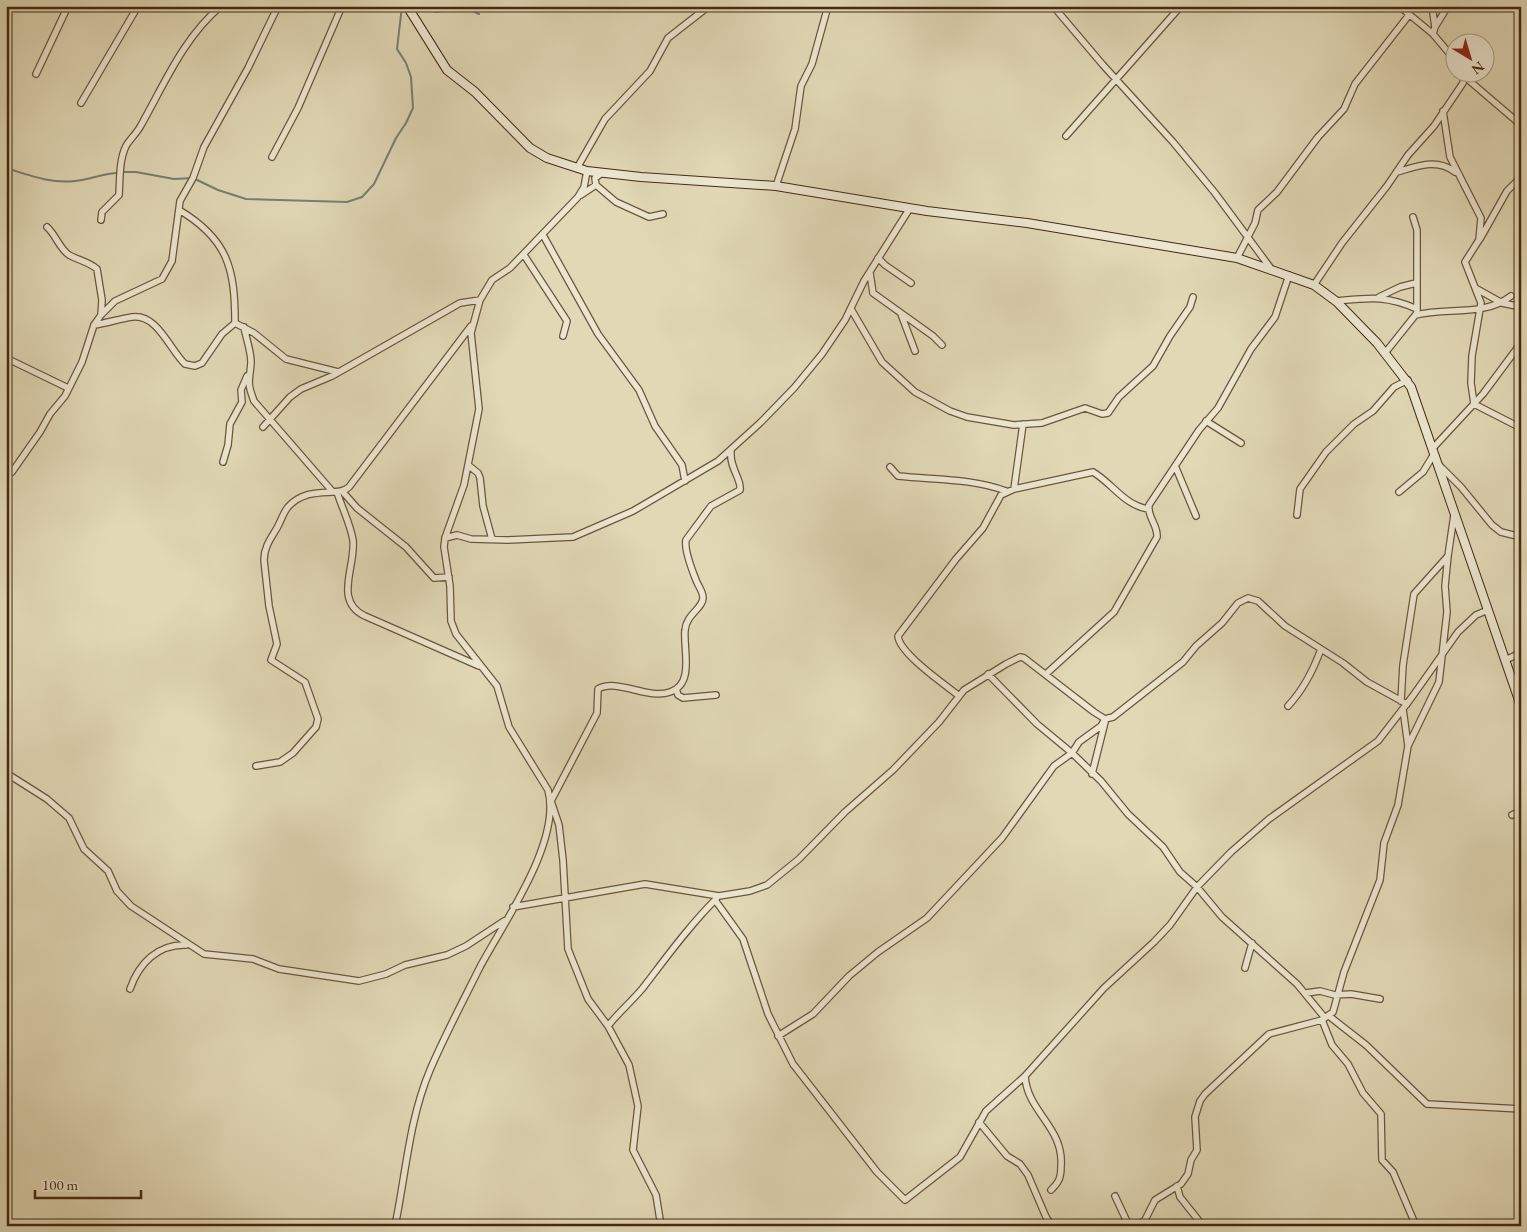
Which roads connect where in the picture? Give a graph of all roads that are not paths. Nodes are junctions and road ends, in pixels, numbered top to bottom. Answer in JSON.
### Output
{"nodes":[{"id":1,"x":68,"y":6,"type":"edge"},
{"id":2,"x":138,"y":6,"type":"edge"},
{"id":3,"x":221,"y":6,"type":"edge"},
{"id":4,"x":278,"y":6,"type":"edge"},
{"id":5,"x":342,"y":6,"type":"edge"},
{"id":6,"x":407,"y":6,"type":"edge"},
{"id":7,"x":709,"y":6,"type":"edge"},
{"id":8,"x":828,"y":6,"type":"edge"},
{"id":9,"x":1054,"y":6,"type":"edge"},
{"id":10,"x":1181,"y":6,"type":"edge"},
{"id":11,"x":1399,"y":6,"type":"edge"},
{"id":12,"x":1432,"y":6,"type":"edge"},
{"id":13,"x":1448,"y":6,"type":"edge"},
{"id":14,"x":1409,"y":15,"type":"junction"},
{"id":15,"x":1436,"y":27,"type":"junction"},
{"id":16,"x":1433,"y":34,"type":"junction"},
{"id":17,"x":1444,"y":47,"type":"edge"},
{"id":18,"x":36,"y":74,"type":"dead end"},
{"id":19,"x":1117,"y":79,"type":"junction"},
{"id":20,"x":1460,"y":82,"type":"edge"},
{"id":21,"x":1474,"y":82,"type":"edge"},
{"id":22,"x":81,"y":103,"type":"dead end"},
{"id":23,"x":1443,"y":111,"type":"junction"},
{"id":24,"x":1521,"y":125,"type":"edge"},
{"id":25,"x":1066,"y":136,"type":"dead end"},
{"id":26,"x":272,"y":158,"type":"dead end"},
{"id":27,"x":577,"y":168,"type":"junction"},
{"id":28,"x":587,"y":171,"type":"junction"},
{"id":29,"x":1397,"y":172,"type":"junction"},
{"id":30,"x":602,"y":173,"type":"junction"},
{"id":31,"x":1457,"y":174,"type":"junction"},
{"id":32,"x":1521,"y":177,"type":"edge"},
{"id":33,"x":596,"y":185,"type":"junction"},
{"id":34,"x":776,"y":186,"type":"junction"},
{"id":35,"x":578,"y":198,"type":"junction"},
{"id":36,"x":910,"y":208,"type":"junction"},
{"id":37,"x":179,"y":210,"type":"junction"},
{"id":38,"x":663,"y":214,"type":"dead end"},
{"id":39,"x":1413,"y":217,"type":"dead end"},
{"id":40,"x":1481,"y":218,"type":"junction"},
{"id":41,"x":101,"y":220,"type":"dead end"},
{"id":42,"x":47,"y":227,"type":"dead end"},
{"id":43,"x":1485,"y":232,"type":"junction"},
{"id":44,"x":542,"y":235,"type":"junction"},
{"id":45,"x":1247,"y":236,"type":"junction"},
{"id":46,"x":1479,"y":240,"type":"junction"},
{"id":47,"x":524,"y":255,"type":"junction"},
{"id":48,"x":878,"y":258,"type":"junction"},
{"id":49,"x":1236,"y":258,"type":"junction"},
{"id":50,"x":871,"y":270,"type":"junction"},
{"id":51,"x":1272,"y":270,"type":"junction"},
{"id":52,"x":1288,"y":275,"type":"junction"},
{"id":53,"x":911,"y":282,"type":"dead end"},
{"id":54,"x":1416,"y":283,"type":"junction"},
{"id":55,"x":1314,"y":285,"type":"junction"},
{"id":56,"x":1477,"y":289,"type":"junction"},
{"id":57,"x":1511,"y":296,"type":"dead end"},
{"id":58,"x":1193,"y":297,"type":"dead end"},
{"id":59,"x":1378,"y":297,"type":"junction"},
{"id":60,"x":480,"y":300,"type":"junction"},
{"id":61,"x":1336,"y":302,"type":"junction"},
{"id":62,"x":1502,"y":303,"type":"junction"},
{"id":63,"x":1521,"y":307,"type":"edge"},
{"id":64,"x":851,"y":309,"type":"junction"},
{"id":65,"x":1480,"y":309,"type":"junction"},
{"id":66,"x":1417,"y":312,"type":"junction"},
{"id":67,"x":901,"y":314,"type":"junction"},
{"id":68,"x":101,"y":315,"type":"junction"},
{"id":69,"x":236,"y":323,"type":"junction"},
{"id":70,"x":474,"y":323,"type":"junction"},
{"id":71,"x":94,"y":326,"type":"junction"},
{"id":72,"x":244,"y":327,"type":"junction"},
{"id":73,"x":563,"y":336,"type":"dead end"},
{"id":74,"x":1521,"y":343,"type":"edge"},
{"id":75,"x":942,"y":345,"type":"dead end"},
{"id":76,"x":915,"y":351,"type":"dead end"},
{"id":77,"x":1385,"y":353,"type":"junction"},
{"id":78,"x":6,"y":358,"type":"edge"},
{"id":79,"x":249,"y":372,"type":"junction"},
{"id":80,"x":338,"y":372,"type":"junction"},
{"id":81,"x":1408,"y":380,"type":"junction"},
{"id":82,"x":68,"y":388,"type":"junction"},
{"id":83,"x":1474,"y":404,"type":"junction"},
{"id":84,"x":269,"y":421,"type":"junction"},
{"id":85,"x":1206,"y":421,"type":"junction"},
{"id":86,"x":1023,"y":424,"type":"junction"},
{"id":87,"x":263,"y":427,"type":"dead end"},
{"id":88,"x":1521,"y":428,"type":"edge"},
{"id":89,"x":1241,"y":443,"type":"dead end"},
{"id":90,"x":731,"y":451,"type":"junction"},
{"id":91,"x":1433,"y":451,"type":"junction"},
{"id":92,"x":223,"y":462,"type":"dead end"},
{"id":93,"x":1438,"y":464,"type":"junction"},
{"id":94,"x":468,"y":465,"type":"junction"},
{"id":95,"x":890,"y":467,"type":"dead end"},
{"id":96,"x":1176,"y":468,"type":"junction"},
{"id":97,"x":6,"y":476,"type":"edge"},
{"id":98,"x":685,"y":481,"type":"junction"},
{"id":99,"x":1014,"y":489,"type":"junction"},
{"id":100,"x":1006,"y":491,"type":"junction"},
{"id":101,"x":337,"y":492,"type":"junction"},
{"id":102,"x":1400,"y":492,"type":"dead end"},
{"id":103,"x":1148,"y":510,"type":"junction"},
{"id":104,"x":1454,"y":513,"type":"junction"},
{"id":105,"x":1297,"y":514,"type":"dead end"},
{"id":106,"x":1196,"y":516,"type":"dead end"},
{"id":107,"x":1521,"y":537,"type":"edge"},
{"id":108,"x":445,"y":538,"type":"junction"},
{"id":109,"x":492,"y":539,"type":"junction"},
{"id":110,"x":1448,"y":556,"type":"junction"},
{"id":111,"x":449,"y":577,"type":"junction"},
{"id":112,"x":1488,"y":610,"type":"junction"},
{"id":113,"x":1321,"y":649,"type":"junction"},
{"id":114,"x":1521,"y":653,"type":"edge"},
{"id":115,"x":1441,"y":655,"type":"junction"},
{"id":116,"x":1505,"y":660,"type":"junction"},
{"id":117,"x":481,"y":667,"type":"junction"},
{"id":118,"x":988,"y":674,"type":"junction"},
{"id":119,"x":1046,"y":674,"type":"junction"},
{"id":120,"x":676,"y":689,"type":"junction"},
{"id":121,"x":716,"y":695,"type":"dead end"},
{"id":122,"x":958,"y":695,"type":"junction"},
{"id":123,"x":1400,"y":701,"type":"junction"},
{"id":124,"x":1288,"y":706,"type":"dead end"},
{"id":125,"x":1521,"y":706,"type":"edge"},
{"id":126,"x":1405,"y":707,"type":"junction"},
{"id":127,"x":1105,"y":719,"type":"junction"},
{"id":128,"x":1408,"y":746,"type":"junction"},
{"id":129,"x":1072,"y":753,"type":"junction"},
{"id":130,"x":256,"y":766,"type":"dead end"},
{"id":131,"x":6,"y":773,"type":"edge"},
{"id":132,"x":1092,"y":774,"type":"junction"},
{"id":133,"x":551,"y":801,"type":"junction"},
{"id":134,"x":1521,"y":812,"type":"edge"},
{"id":135,"x":1512,"y":814,"type":"dead end"},
{"id":136,"x":1197,"y":887,"type":"junction"},
{"id":137,"x":565,"y":898,"type":"junction"},
{"id":138,"x":717,"y":898,"type":"junction"},
{"id":139,"x":513,"y":907,"type":"junction"},
{"id":140,"x":506,"y":919,"type":"junction"},
{"id":141,"x":1252,"y":943,"type":"junction"},
{"id":142,"x":188,"y":945,"type":"junction"},
{"id":143,"x":1245,"y":968,"type":"dead end"},
{"id":144,"x":130,"y":989,"type":"dead end"},
{"id":145,"x":1306,"y":993,"type":"junction"},
{"id":146,"x":1337,"y":994,"type":"junction"},
{"id":147,"x":1380,"y":998,"type":"dead end"},
{"id":148,"x":1326,"y":1018,"type":"junction"},
{"id":149,"x":608,"y":1026,"type":"junction"},
{"id":150,"x":778,"y":1036,"type":"junction"},
{"id":151,"x":1025,"y":1076,"type":"junction"},
{"id":152,"x":1521,"y":1109,"type":"edge"},
{"id":153,"x":979,"y":1122,"type":"junction"},
{"id":154,"x":1178,"y":1186,"type":"junction"},
{"id":155,"x":1051,"y":1190,"type":"dead end"},
{"id":156,"x":1115,"y":1196,"type":"dead end"},
{"id":157,"x":395,"y":1226,"type":"edge"},
{"id":158,"x":661,"y":1226,"type":"edge"},
{"id":159,"x":1052,"y":1226,"type":"edge"},
{"id":160,"x":1129,"y":1226,"type":"edge"},
{"id":161,"x":1136,"y":1226,"type":"edge"},
{"id":162,"x":1202,"y":1226,"type":"edge"},
{"id":163,"x":1416,"y":1226,"type":"edge"}],
"edges":[{"from":1,"to":18,"type":"street"},
{"from":2,"to":22,"type":"street"},
{"from":3,"to":41,"type":"street"},
{"from":4,"to":37,"type":"street"},
{"from":5,"to":26,"type":"street"},
{"from":6,"to":27,"type":"street"},
{"from":7,"to":27,"type":"street"},
{"from":8,"to":34,"type":"street"},
{"from":9,"to":19,"type":"street"},
{"from":10,"to":19,"type":"street"},
{"from":11,"to":14,"type":"street"},
{"from":12,"to":15,"type":"street"},
{"from":13,"to":15,"type":"street"},
{"from":14,"to":16,"type":"street"},
{"from":14,"to":45,"type":"street"},
{"from":15,"to":16,"type":"street"},
{"from":16,"to":17,"type":"street"},
{"from":19,"to":25,"type":"street"},
{"from":19,"to":45,"type":"street"},
{"from":20,"to":23,"type":"street"},
{"from":21,"to":24,"type":"street"},
{"from":23,"to":29,"type":"street"},
{"from":23,"to":31,"type":"street"},
{"from":27,"to":28,"type":"street"},
{"from":28,"to":30,"type":"street"},
{"from":28,"to":35,"type":"street"},
{"from":29,"to":31,"type":"street"},
{"from":29,"to":55,"type":"street"},
{"from":30,"to":33,"type":"street"},
{"from":30,"to":34,"type":"street"},
{"from":31,"to":40,"type":"street"},
{"from":32,"to":43,"type":"street"},
{"from":33,"to":35,"type":"street"},
{"from":33,"to":38,"type":"street"},
{"from":34,"to":36,"type":"street"},
{"from":35,"to":44,"type":"street"},
{"from":36,"to":48,"type":"street"},
{"from":36,"to":49,"type":"street"},
{"from":37,"to":68,"type":"street"},
{"from":37,"to":69,"type":"street"},
{"from":39,"to":54,"type":"street"},
{"from":40,"to":43,"type":"street"},
{"from":40,"to":46,"type":"street"},
{"from":42,"to":68,"type":"street"},
{"from":43,"to":46,"type":"street"},
{"from":44,"to":47,"type":"street"},
{"from":44,"to":98,"type":"street"},
{"from":45,"to":49,"type":"street"},
{"from":45,"to":51,"type":"street"},
{"from":46,"to":56,"type":"street"},
{"from":47,"to":60,"type":"street"},
{"from":47,"to":73,"type":"street"},
{"from":48,"to":50,"type":"street"},
{"from":48,"to":53,"type":"street"},
{"from":49,"to":51,"type":"street"},
{"from":50,"to":64,"type":"street"},
{"from":50,"to":67,"type":"street"},
{"from":51,"to":52,"type":"street"},
{"from":52,"to":55,"type":"street"},
{"from":52,"to":85,"type":"street"},
{"from":54,"to":59,"type":"street"},
{"from":54,"to":66,"type":"street"},
{"from":55,"to":61,"type":"street"},
{"from":56,"to":62,"type":"street"},
{"from":56,"to":65,"type":"street"},
{"from":57,"to":62,"type":"street"},
{"from":58,"to":86,"type":"street"},
{"from":59,"to":61,"type":"street"},
{"from":59,"to":66,"type":"street"},
{"from":60,"to":70,"type":"street"},
{"from":60,"to":80,"type":"street"},
{"from":61,"to":77,"type":"street"},
{"from":62,"to":63,"type":"street"},
{"from":62,"to":65,"type":"street"},
{"from":64,"to":86,"type":"street"},
{"from":64,"to":90,"type":"street"},
{"from":65,"to":66,"type":"street"},
{"from":65,"to":83,"type":"street"},
{"from":66,"to":77,"type":"street"},
{"from":67,"to":75,"type":"street"},
{"from":67,"to":76,"type":"street"},
{"from":68,"to":71,"type":"street"},
{"from":69,"to":71,"type":"street"},
{"from":69,"to":72,"type":"street"},
{"from":70,"to":94,"type":"street"},
{"from":70,"to":101,"type":"street"},
{"from":71,"to":82,"type":"street"},
{"from":72,"to":79,"type":"street"},
{"from":72,"to":80,"type":"street"},
{"from":74,"to":83,"type":"street"},
{"from":77,"to":81,"type":"street"},
{"from":78,"to":82,"type":"street"},
{"from":79,"to":84,"type":"street"},
{"from":79,"to":92,"type":"street"},
{"from":80,"to":84,"type":"street"},
{"from":81,"to":91,"type":"street"},
{"from":81,"to":105,"type":"street"},
{"from":82,"to":97,"type":"street"},
{"from":83,"to":88,"type":"street"},
{"from":83,"to":91,"type":"street"},
{"from":84,"to":87,"type":"street"},
{"from":84,"to":101,"type":"street"},
{"from":85,"to":89,"type":"street"},
{"from":85,"to":96,"type":"street"},
{"from":86,"to":99,"type":"street"},
{"from":90,"to":98,"type":"street"},
{"from":90,"to":120,"type":"street"},
{"from":91,"to":93,"type":"street"},
{"from":91,"to":102,"type":"street"},
{"from":93,"to":104,"type":"street"},
{"from":93,"to":107,"type":"street"},
{"from":94,"to":108,"type":"street"},
{"from":94,"to":109,"type":"street"},
{"from":95,"to":100,"type":"street"},
{"from":96,"to":103,"type":"street"},
{"from":96,"to":106,"type":"street"},
{"from":98,"to":109,"type":"street"},
{"from":99,"to":100,"type":"street"},
{"from":99,"to":103,"type":"street"},
{"from":100,"to":122,"type":"street"},
{"from":101,"to":111,"type":"street"},
{"from":101,"to":117,"type":"street"},
{"from":101,"to":130,"type":"street"},
{"from":103,"to":119,"type":"street"},
{"from":104,"to":110,"type":"street"},
{"from":104,"to":112,"type":"street"},
{"from":108,"to":109,"type":"street"},
{"from":108,"to":111,"type":"street"},
{"from":110,"to":115,"type":"street"},
{"from":110,"to":123,"type":"street"},
{"from":111,"to":117,"type":"street"},
{"from":112,"to":115,"type":"street"},
{"from":112,"to":116,"type":"street"},
{"from":113,"to":123,"type":"street"},
{"from":113,"to":124,"type":"street"},
{"from":113,"to":127,"type":"street"},
{"from":114,"to":116,"type":"street"},
{"from":115,"to":126,"type":"street"},
{"from":115,"to":128,"type":"street"},
{"from":116,"to":125,"type":"street"},
{"from":117,"to":133,"type":"street"},
{"from":118,"to":119,"type":"street"},
{"from":118,"to":122,"type":"street"},
{"from":118,"to":129,"type":"street"},
{"from":119,"to":127,"type":"street"},
{"from":120,"to":121,"type":"street"},
{"from":120,"to":133,"type":"street"},
{"from":122,"to":138,"type":"street"},
{"from":123,"to":126,"type":"street"},
{"from":126,"to":128,"type":"street"},
{"from":126,"to":136,"type":"street"},
{"from":127,"to":129,"type":"street"},
{"from":127,"to":132,"type":"street"},
{"from":128,"to":146,"type":"street"},
{"from":129,"to":132,"type":"street"},
{"from":129,"to":150,"type":"street"},
{"from":131,"to":142,"type":"street"},
{"from":132,"to":136,"type":"street"},
{"from":133,"to":137,"type":"street"},
{"from":133,"to":139,"type":"street"},
{"from":134,"to":135,"type":"street"},
{"from":136,"to":141,"type":"street"},
{"from":136,"to":151,"type":"street"},
{"from":137,"to":138,"type":"street"},
{"from":137,"to":139,"type":"street"},
{"from":137,"to":149,"type":"street"},
{"from":138,"to":149,"type":"street"},
{"from":138,"to":150,"type":"street"},
{"from":139,"to":140,"type":"street"},
{"from":140,"to":142,"type":"street"},
{"from":140,"to":157,"type":"street"},
{"from":141,"to":143,"type":"street"},
{"from":141,"to":145,"type":"street"},
{"from":142,"to":144,"type":"street"},
{"from":145,"to":146,"type":"street"},
{"from":145,"to":148,"type":"street"},
{"from":146,"to":147,"type":"street"},
{"from":146,"to":148,"type":"street"},
{"from":148,"to":152,"type":"street"},
{"from":148,"to":154,"type":"street"},
{"from":148,"to":163,"type":"street"},
{"from":149,"to":158,"type":"street"},
{"from":150,"to":153,"type":"street"},
{"from":151,"to":153,"type":"street"},
{"from":151,"to":155,"type":"street"},
{"from":153,"to":159,"type":"street"},
{"from":154,"to":161,"type":"street"},
{"from":154,"to":162,"type":"street"},
{"from":156,"to":160,"type":"street"}]}
